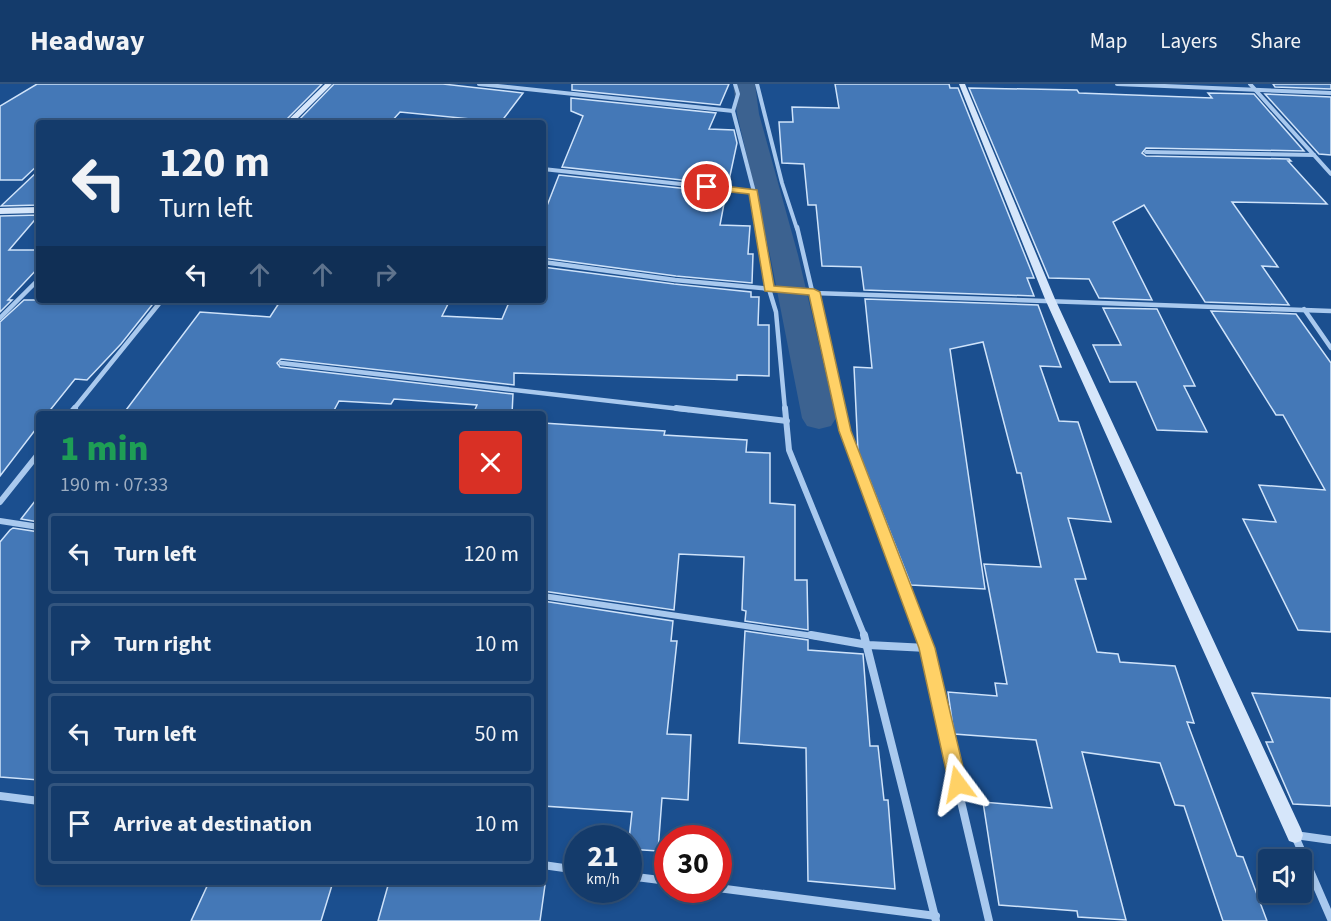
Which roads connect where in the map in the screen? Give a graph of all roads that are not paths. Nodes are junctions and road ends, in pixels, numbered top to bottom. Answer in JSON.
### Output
{"nodes":[{"id":1,"x":329,"y":84,"type":"edge"},
{"id":2,"x":478,"y":84,"type":"edge"},
{"id":3,"x":735,"y":84,"type":"edge"},
{"id":4,"x":757,"y":84,"type":"edge"},
{"id":5,"x":962,"y":84,"type":"edge"},
{"id":6,"x":1117,"y":84,"type":"edge"},
{"id":7,"x":1131,"y":84,"type":"edge"},
{"id":8,"x":1250,"y":84,"type":"edge"},
{"id":9,"x":1256,"y":91,"type":"junction"},
{"id":10,"x":1331,"y":93,"type":"edge"},
{"id":11,"x":733,"y":111,"type":"junction"},
{"id":12,"x":292,"y":120,"type":"edge"},
{"id":13,"x":1146,"y":152,"type":"dead end"},
{"id":14,"x":1314,"y":154,"type":"junction"},
{"id":15,"x":546,"y":169,"type":"edge"},
{"id":16,"x":1331,"y":174,"type":"edge"},
{"id":17,"x":754,"y":192,"type":"junction"},
{"id":18,"x":36,"y":210,"type":"edge"},
{"id":19,"x":0,"y":211,"type":"edge"},
{"id":20,"x":546,"y":262,"type":"edge"},
{"id":21,"x":36,"y":282,"type":"edge"},
{"id":22,"x":769,"y":289,"type":"junction"},
{"id":23,"x":814,"y":292,"type":"junction"},
{"id":24,"x":1050,"y":299,"type":"junction"},
{"id":25,"x":160,"y":303,"type":"edge"},
{"id":26,"x":1304,"y":309,"type":"junction"},
{"id":27,"x":1331,"y":311,"type":"edge"},
{"id":28,"x":0,"y":318,"type":"edge"},
{"id":29,"x":1331,"y":348,"type":"edge"},
{"id":30,"x":281,"y":363,"type":"dead end"},
{"id":31,"x":72,"y":411,"type":"edge"},
{"id":32,"x":787,"y":421,"type":"junction"},
{"id":33,"x":36,"y":457,"type":"edge"},
{"id":34,"x":0,"y":502,"type":"edge"},
{"id":35,"x":0,"y":521,"type":"edge"},
{"id":36,"x":36,"y":527,"type":"edge"},
{"id":37,"x":546,"y":596,"type":"edge"},
{"id":38,"x":868,"y":645,"type":"junction"},
{"id":39,"x":927,"y":648,"type":"junction"},
{"id":40,"x":0,"y":796,"type":"edge"},
{"id":41,"x":36,"y":801,"type":"edge"},
{"id":42,"x":1295,"y":835,"type":"junction"},
{"id":43,"x":1331,"y":840,"type":"edge"},
{"id":44,"x":546,"y":865,"type":"edge"},
{"id":45,"x":564,"y":868,"type":"edge"},
{"id":46,"x":732,"y":890,"type":"edge"},
{"id":47,"x":936,"y":918,"type":"edge"},
{"id":48,"x":1331,"y":918,"type":"edge"},
{"id":49,"x":989,"y":921,"type":"edge"}],
"edges":[{"from":1,"to":12,"type":"street"},
{"from":2,"to":11,"type":"street"},
{"from":3,"to":11,"type":"street"},
{"from":4,"to":23,"type":"street"},
{"from":5,"to":24,"type":"street"},
{"from":6,"to":7,"type":"street"},
{"from":7,"to":9,"type":"street"},
{"from":8,"to":9,"type":"street"},
{"from":9,"to":10,"type":"street"},
{"from":9,"to":14,"type":"street"},
{"from":11,"to":17,"type":"street"},
{"from":13,"to":14,"type":"street"},
{"from":14,"to":16,"type":"street"},
{"from":15,"to":17,"type":"street"},
{"from":17,"to":22,"type":"street"},
{"from":18,"to":19,"type":"street"},
{"from":20,"to":22,"type":"street"},
{"from":21,"to":28,"type":"street"},
{"from":22,"to":23,"type":"street"},
{"from":22,"to":32,"type":"street"},
{"from":23,"to":24,"type":"street"},
{"from":23,"to":39,"type":"street"},
{"from":24,"to":26,"type":"street"},
{"from":24,"to":42,"type":"street"},
{"from":25,"to":31,"type":"street"},
{"from":26,"to":27,"type":"street"},
{"from":26,"to":29,"type":"street"},
{"from":30,"to":32,"type":"street"},
{"from":32,"to":38,"type":"street"},
{"from":33,"to":34,"type":"street"},
{"from":35,"to":36,"type":"street"},
{"from":37,"to":38,"type":"street"},
{"from":38,"to":39,"type":"street"},
{"from":38,"to":47,"type":"street"},
{"from":39,"to":49,"type":"street"},
{"from":40,"to":41,"type":"street"},
{"from":42,"to":43,"type":"street"},
{"from":42,"to":48,"type":"street"},
{"from":44,"to":45,"type":"street"},
{"from":46,"to":47,"type":"street"}]}
